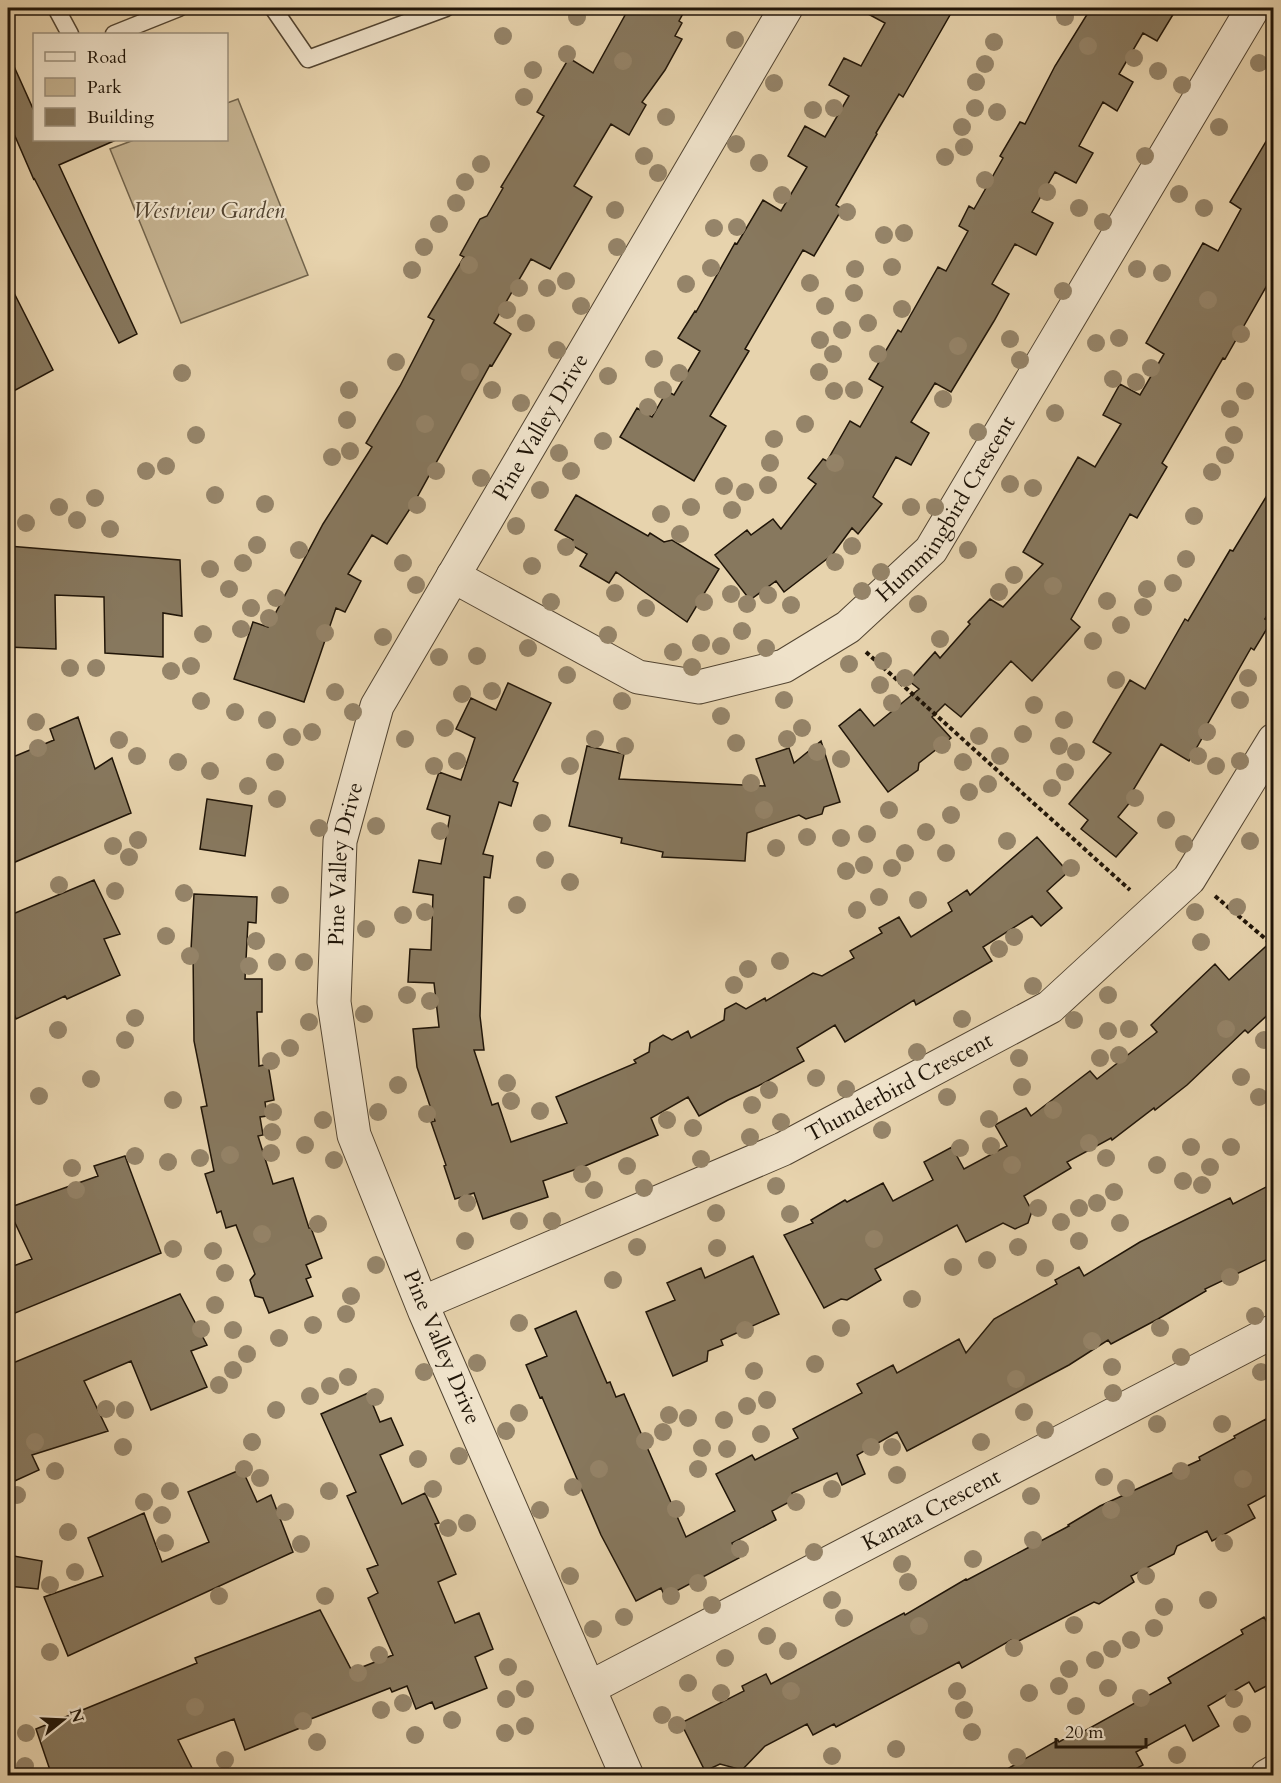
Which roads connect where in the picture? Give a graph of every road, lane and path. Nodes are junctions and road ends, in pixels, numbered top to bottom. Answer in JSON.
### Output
{"nodes":[{"id":1,"x":56,"y":8,"type":"edge"},
{"id":2,"x":178,"y":8,"type":"edge"},
{"id":3,"x":273,"y":8,"type":"edge"},
{"id":4,"x":446,"y":8,"type":"edge"},
{"id":5,"x":786,"y":8,"type":"edge"},
{"id":6,"x":1253,"y":8,"type":"edge"},
{"id":7,"x":69,"y":33,"type":"edge"},
{"id":8,"x":116,"y":33,"type":"edge"},
{"id":9,"x":453,"y":576,"type":"junction"},
{"id":10,"x":848,"y":627,"type":"junction"},
{"id":11,"x":1274,"y":740,"type":"edge"},
{"id":12,"x":1189,"y":879,"type":"junction"},
{"id":13,"x":1152,"y":914,"type":"junction"},
{"id":14,"x":1274,"y":946,"type":"edge"},
{"id":15,"x":422,"y":1303,"type":"junction"},
{"id":16,"x":1274,"y":1331,"type":"edge"},
{"id":17,"x":589,"y":1688,"type":"junction"},
{"id":18,"x":1274,"y":1772,"type":"edge"},
{"id":19,"x":627,"y":1776,"type":"edge"},
{"id":20,"x":1267,"y":1776,"type":"edge"}],
"edges":[{"from":1,"to":7,"type":"lane"},
{"from":2,"to":8,"type":"lane"},
{"from":3,"to":4,"type":"lane"},
{"from":5,"to":9,"type":"street","name":"Pine Valley Drive"},
{"from":6,"to":10,"type":"street","name":"Hummingbird Crescent"},
{"from":9,"to":10,"type":"street","name":"Hummingbird Crescent"},
{"from":9,"to":15,"type":"street","name":"Pine Valley Drive"},
{"from":10,"to":13,"type":"path"},
{"from":11,"to":12,"type":"street","name":"Thunderbird Crescent"},
{"from":12,"to":13,"type":"street","name":"Thunderbird Crescent"},
{"from":12,"to":14,"type":"path"},
{"from":13,"to":15,"type":"street","name":"Thunderbird Crescent"},
{"from":15,"to":17,"type":"street","name":"Pine Valley Drive"},
{"from":16,"to":17,"type":"street","name":"Kanata Crescent"},
{"from":17,"to":19,"type":"street","name":"Pine Valley Drive"},
{"from":18,"to":20,"type":"street"}]}
